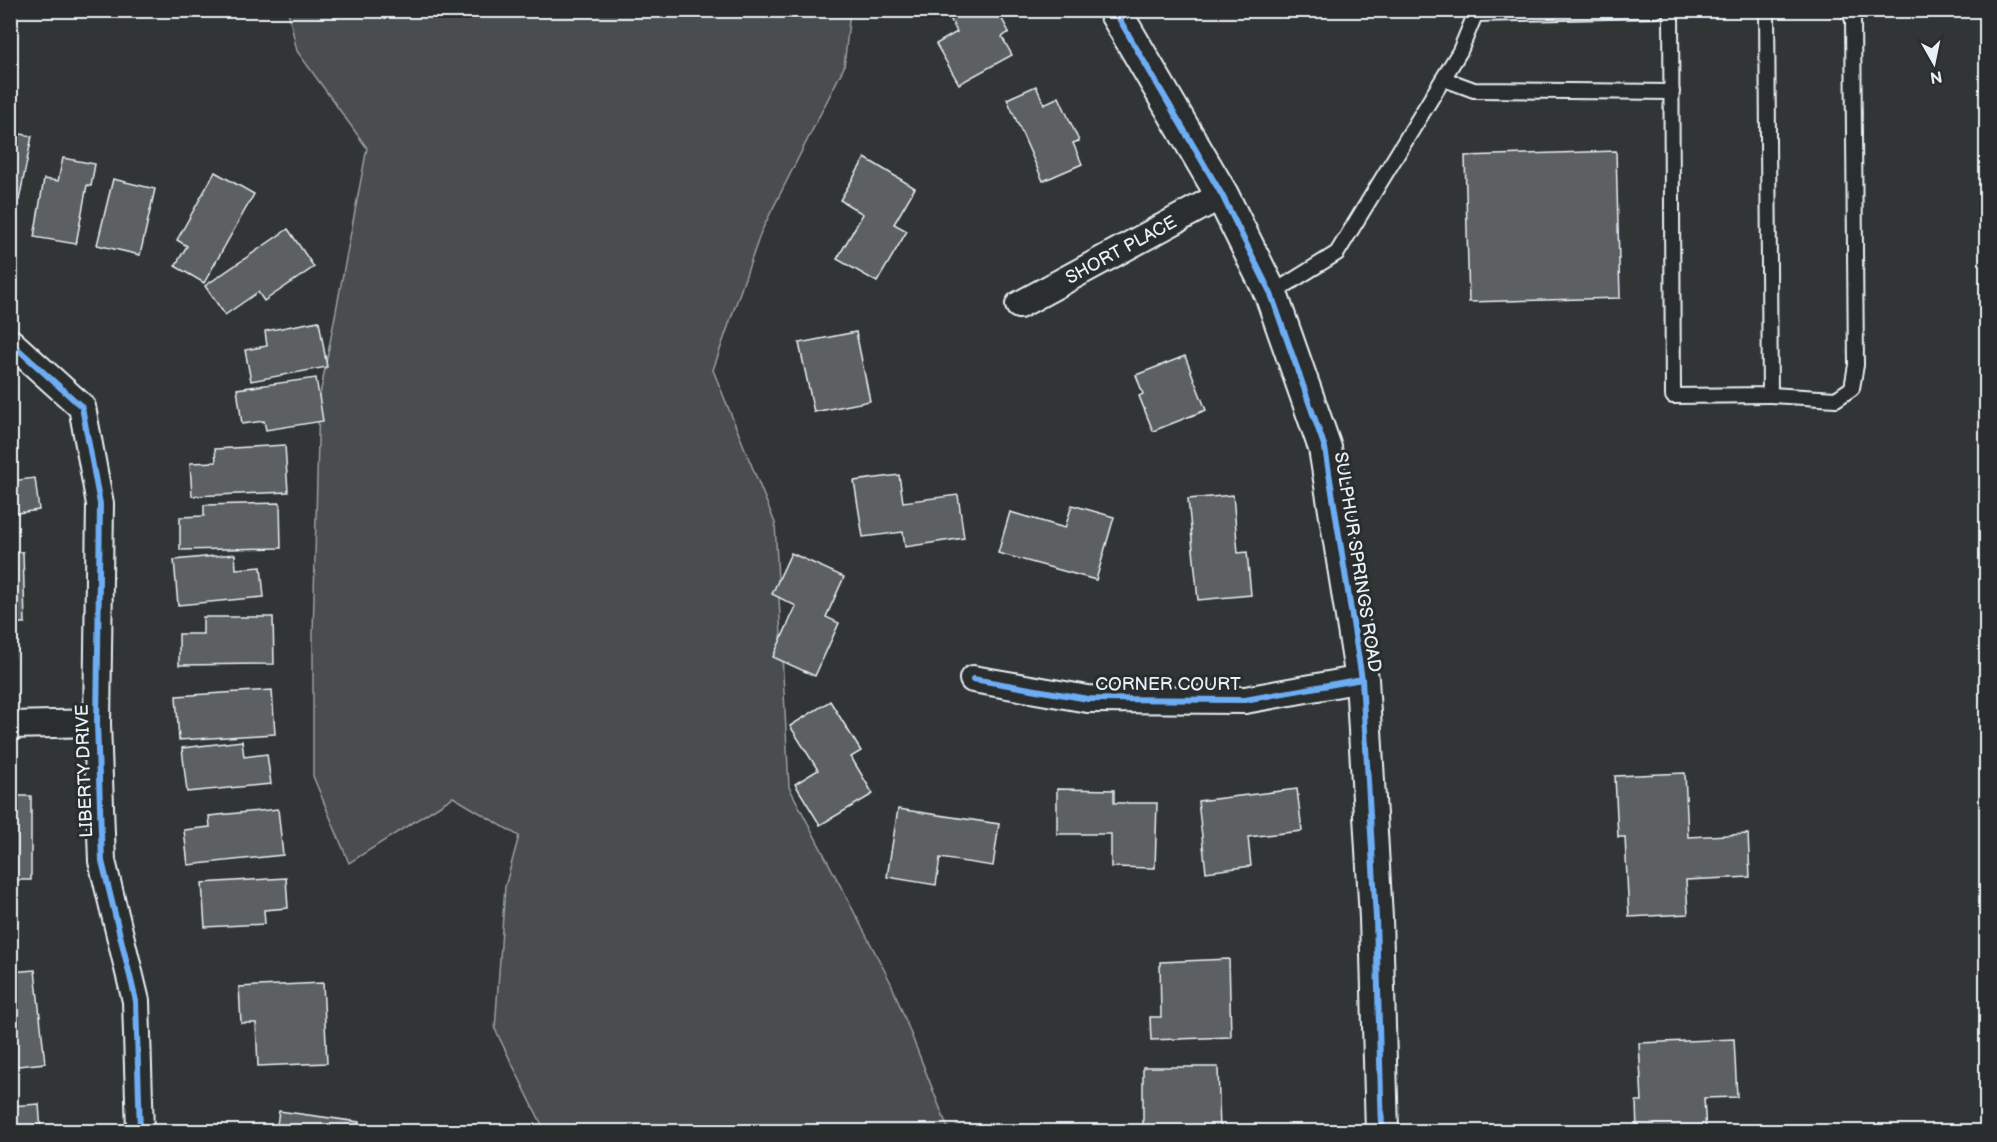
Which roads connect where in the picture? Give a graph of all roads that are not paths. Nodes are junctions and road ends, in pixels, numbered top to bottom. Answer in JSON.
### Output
{"nodes":[{"id":1,"x":1114,"y":10,"type":"edge"},
{"id":2,"x":1657,"y":10,"type":"edge"},
{"id":3,"x":1671,"y":10,"type":"edge"},
{"id":4,"x":1767,"y":10,"type":"edge"},
{"id":5,"x":1846,"y":10,"type":"edge"},
{"id":6,"x":1476,"y":12,"type":"edge"},
{"id":7,"x":1444,"y":79,"type":"junction"},
{"id":8,"x":1672,"y":92,"type":"junction"},
{"id":9,"x":1222,"y":195,"type":"junction"},
{"id":10,"x":1271,"y":294,"type":"junction"},
{"id":11,"x":1019,"y":305,"type":"dead end"},
{"id":12,"x":10,"y":342,"type":"edge"},
{"id":13,"x":1770,"y":394,"type":"junction"},
{"id":14,"x":973,"y":679,"type":"dead end"},
{"id":15,"x":1362,"y":680,"type":"junction"},
{"id":16,"x":97,"y":723,"type":"junction"},
{"id":17,"x":10,"y":725,"type":"edge"},
{"id":18,"x":140,"y":1131,"type":"edge"},
{"id":19,"x":1382,"y":1131,"type":"edge"}],
"edges":[{"from":1,"to":9,"type":"street","name":"SULPHUR SPRINGS ROAD"},
{"from":2,"to":6,"type":"lane"},
{"from":3,"to":8,"type":"lane"},
{"from":4,"to":13,"type":"lane"},
{"from":5,"to":13,"type":"lane"},
{"from":6,"to":7,"type":"lane"},
{"from":7,"to":8,"type":"lane"},
{"from":7,"to":10,"type":"lane"},
{"from":8,"to":13,"type":"lane"},
{"from":9,"to":10,"type":"street","name":"SULPHUR SPRINGS ROAD"},
{"from":9,"to":11,"type":"street","name":"SHORT PLACE"},
{"from":10,"to":15,"type":"street","name":"SULPHUR SPRINGS ROAD"},
{"from":12,"to":16,"type":"street","name":"LIBERTY DRIVE"},
{"from":14,"to":15,"type":"street","name":"CORNER COURT"},
{"from":15,"to":19,"type":"street","name":"SULPHUR SPRINGS ROAD"},
{"from":16,"to":17,"type":"street"},
{"from":16,"to":18,"type":"street","name":"LIBERTY DRIVE"}]}
